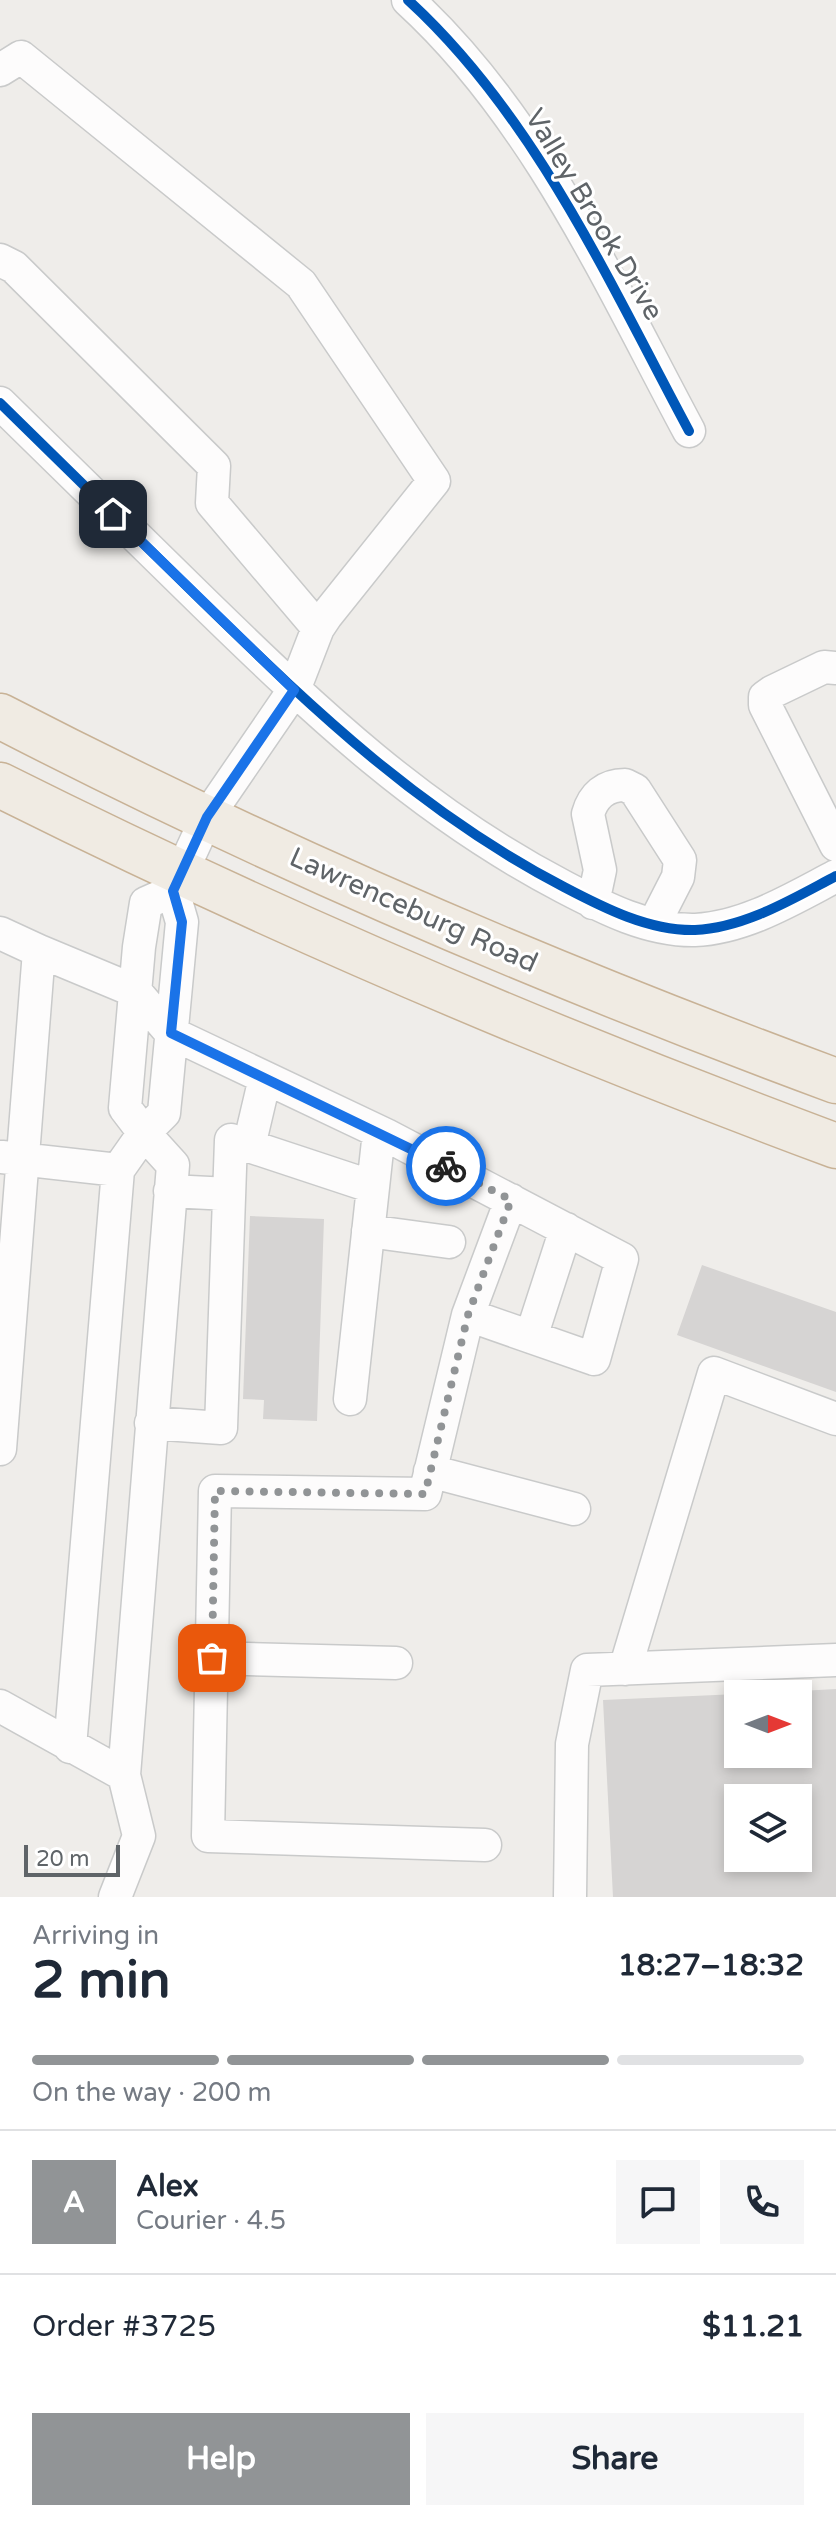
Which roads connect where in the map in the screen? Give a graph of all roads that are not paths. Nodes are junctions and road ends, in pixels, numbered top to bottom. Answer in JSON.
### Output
{"nodes":[{"id":1,"x":408,"y":0,"type":"edge"},
{"id":2,"x":0,"y":70,"type":"edge"},
{"id":3,"x":0,"y":260,"type":"edge"},
{"id":4,"x":0,"y":403,"type":"edge"},
{"id":5,"x":689,"y":431,"type":"dead end"},
{"id":6,"x":318,"y":628,"type":"junction"},
{"id":7,"x":836,"y":668,"type":"edge"},
{"id":8,"x":294,"y":690,"type":"junction"},
{"id":9,"x":0,"y":716,"type":"edge"},
{"id":10,"x":0,"y":785,"type":"edge"},
{"id":11,"x":207,"y":817,"type":"junction"},
{"id":12,"x":836,"y":845,"type":"edge"},
{"id":13,"x":836,"y":876,"type":"edge"},
{"id":14,"x":177,"y":881,"type":"junction"},
{"id":15,"x":593,"y":903,"type":"junction"},
{"id":16,"x":654,"y":924,"type":"junction"},
{"id":17,"x":0,"y":933,"type":"edge"},
{"id":18,"x":39,"y":951,"type":"junction"},
{"id":19,"x":135,"y":991,"type":"junction"},
{"id":20,"x":171,"y":1033,"type":"junction"},
{"id":21,"x":265,"y":1078,"type":"junction"},
{"id":22,"x":836,"y":1081,"type":"edge"},
{"id":23,"x":379,"y":1132,"type":"junction"},
{"id":24,"x":144,"y":1133,"type":"junction"},
{"id":25,"x":249,"y":1146,"type":"junction"},
{"id":26,"x":836,"y":1146,"type":"edge"},
{"id":27,"x":11,"y":1158,"type":"edge"},
{"id":28,"x":118,"y":1170,"type":"junction"},
{"id":29,"x":373,"y":1187,"type":"junction"},
{"id":30,"x":170,"y":1191,"type":"junction"},
{"id":31,"x":229,"y":1194,"type":"junction"},
{"id":32,"x":511,"y":1200,"type":"junction"},
{"id":33,"x":566,"y":1229,"type":"junction"},
{"id":34,"x":368,"y":1231,"type":"junction"},
{"id":35,"x":449,"y":1242,"type":"dead end"},
{"id":36,"x":113,"y":1245,"type":"junction"},
{"id":37,"x":165,"y":1247,"type":"junction"},
{"id":38,"x":468,"y":1315,"type":"junction"},
{"id":39,"x":531,"y":1337,"type":"junction"},
{"id":40,"x":350,"y":1399,"type":"dead end"},
{"id":41,"x":836,"y":1419,"type":"edge"},
{"id":42,"x":151,"y":1423,"type":"junction"},
{"id":43,"x":0,"y":1449,"type":"edge"},
{"id":44,"x":430,"y":1471,"type":"junction"},
{"id":45,"x":574,"y":1509,"type":"dead end"},
{"id":46,"x":212,"y":1658,"type":"junction"},
{"id":47,"x":836,"y":1660,"type":"edge"},
{"id":48,"x":396,"y":1663,"type":"dead end"},
{"id":49,"x":625,"y":1669,"type":"junction"},
{"id":50,"x":0,"y":1706,"type":"edge"},
{"id":51,"x":70,"y":1747,"type":"junction"},
{"id":52,"x":124,"y":1775,"type":"junction"},
{"id":53,"x":485,"y":1845,"type":"dead end"},
{"id":54,"x":115,"y":1897,"type":"edge"},
{"id":55,"x":570,"y":1897,"type":"edge"}],
"edges":[{"from":1,"to":5,"type":"street","name":"Valley Brook Drive"},
{"from":2,"to":6,"type":"street"},
{"from":3,"to":6,"type":"street"},
{"from":4,"to":8,"type":"street"},
{"from":6,"to":8,"type":"street"},
{"from":7,"to":12,"type":"street"},
{"from":8,"to":11,"type":"street"},
{"from":8,"to":15,"type":"street"},
{"from":9,"to":11,"type":"highway","name":"Lawrenceburg Road"},
{"from":10,"to":14,"type":"highway"},
{"from":11,"to":14,"type":"street"},
{"from":11,"to":22,"type":"highway","name":"Lawrenceburg Road"},
{"from":13,"to":16,"type":"street"},
{"from":14,"to":19,"type":"street"},
{"from":14,"to":20,"type":"street"},
{"from":14,"to":26,"type":"highway"},
{"from":15,"to":16,"type":"street"},
{"from":15,"to":16,"type":"street"},
{"from":17,"to":18,"type":"street"},
{"from":18,"to":19,"type":"street"},
{"from":18,"to":27,"type":"street"},
{"from":19,"to":20,"type":"street"},
{"from":19,"to":24,"type":"street"},
{"from":20,"to":21,"type":"street"},
{"from":20,"to":24,"type":"street"},
{"from":21,"to":23,"type":"street"},
{"from":21,"to":25,"type":"street"},
{"from":23,"to":29,"type":"street"},
{"from":23,"to":32,"type":"street"},
{"from":24,"to":28,"type":"street"},
{"from":24,"to":30,"type":"street"},
{"from":25,"to":29,"type":"street"},
{"from":25,"to":31,"type":"street"},
{"from":27,"to":28,"type":"street"},
{"from":27,"to":43,"type":"street"},
{"from":28,"to":36,"type":"street"},
{"from":29,"to":34,"type":"street"},
{"from":30,"to":31,"type":"street"},
{"from":30,"to":37,"type":"street"},
{"from":31,"to":42,"type":"street"},
{"from":32,"to":33,"type":"street"},
{"from":32,"to":38,"type":"street"},
{"from":33,"to":39,"type":"street"},
{"from":33,"to":39,"type":"street"},
{"from":34,"to":35,"type":"street"},
{"from":34,"to":40,"type":"street"},
{"from":36,"to":37,"type":"street"},
{"from":36,"to":51,"type":"street"},
{"from":37,"to":42,"type":"street"},
{"from":38,"to":39,"type":"street"},
{"from":38,"to":44,"type":"street"},
{"from":41,"to":49,"type":"street"},
{"from":42,"to":52,"type":"street"},
{"from":44,"to":45,"type":"street"},
{"from":44,"to":46,"type":"street"},
{"from":46,"to":48,"type":"street"},
{"from":46,"to":53,"type":"street"},
{"from":47,"to":49,"type":"street"},
{"from":49,"to":55,"type":"street"},
{"from":50,"to":51,"type":"street"},
{"from":51,"to":52,"type":"street"},
{"from":52,"to":54,"type":"street"}]}
